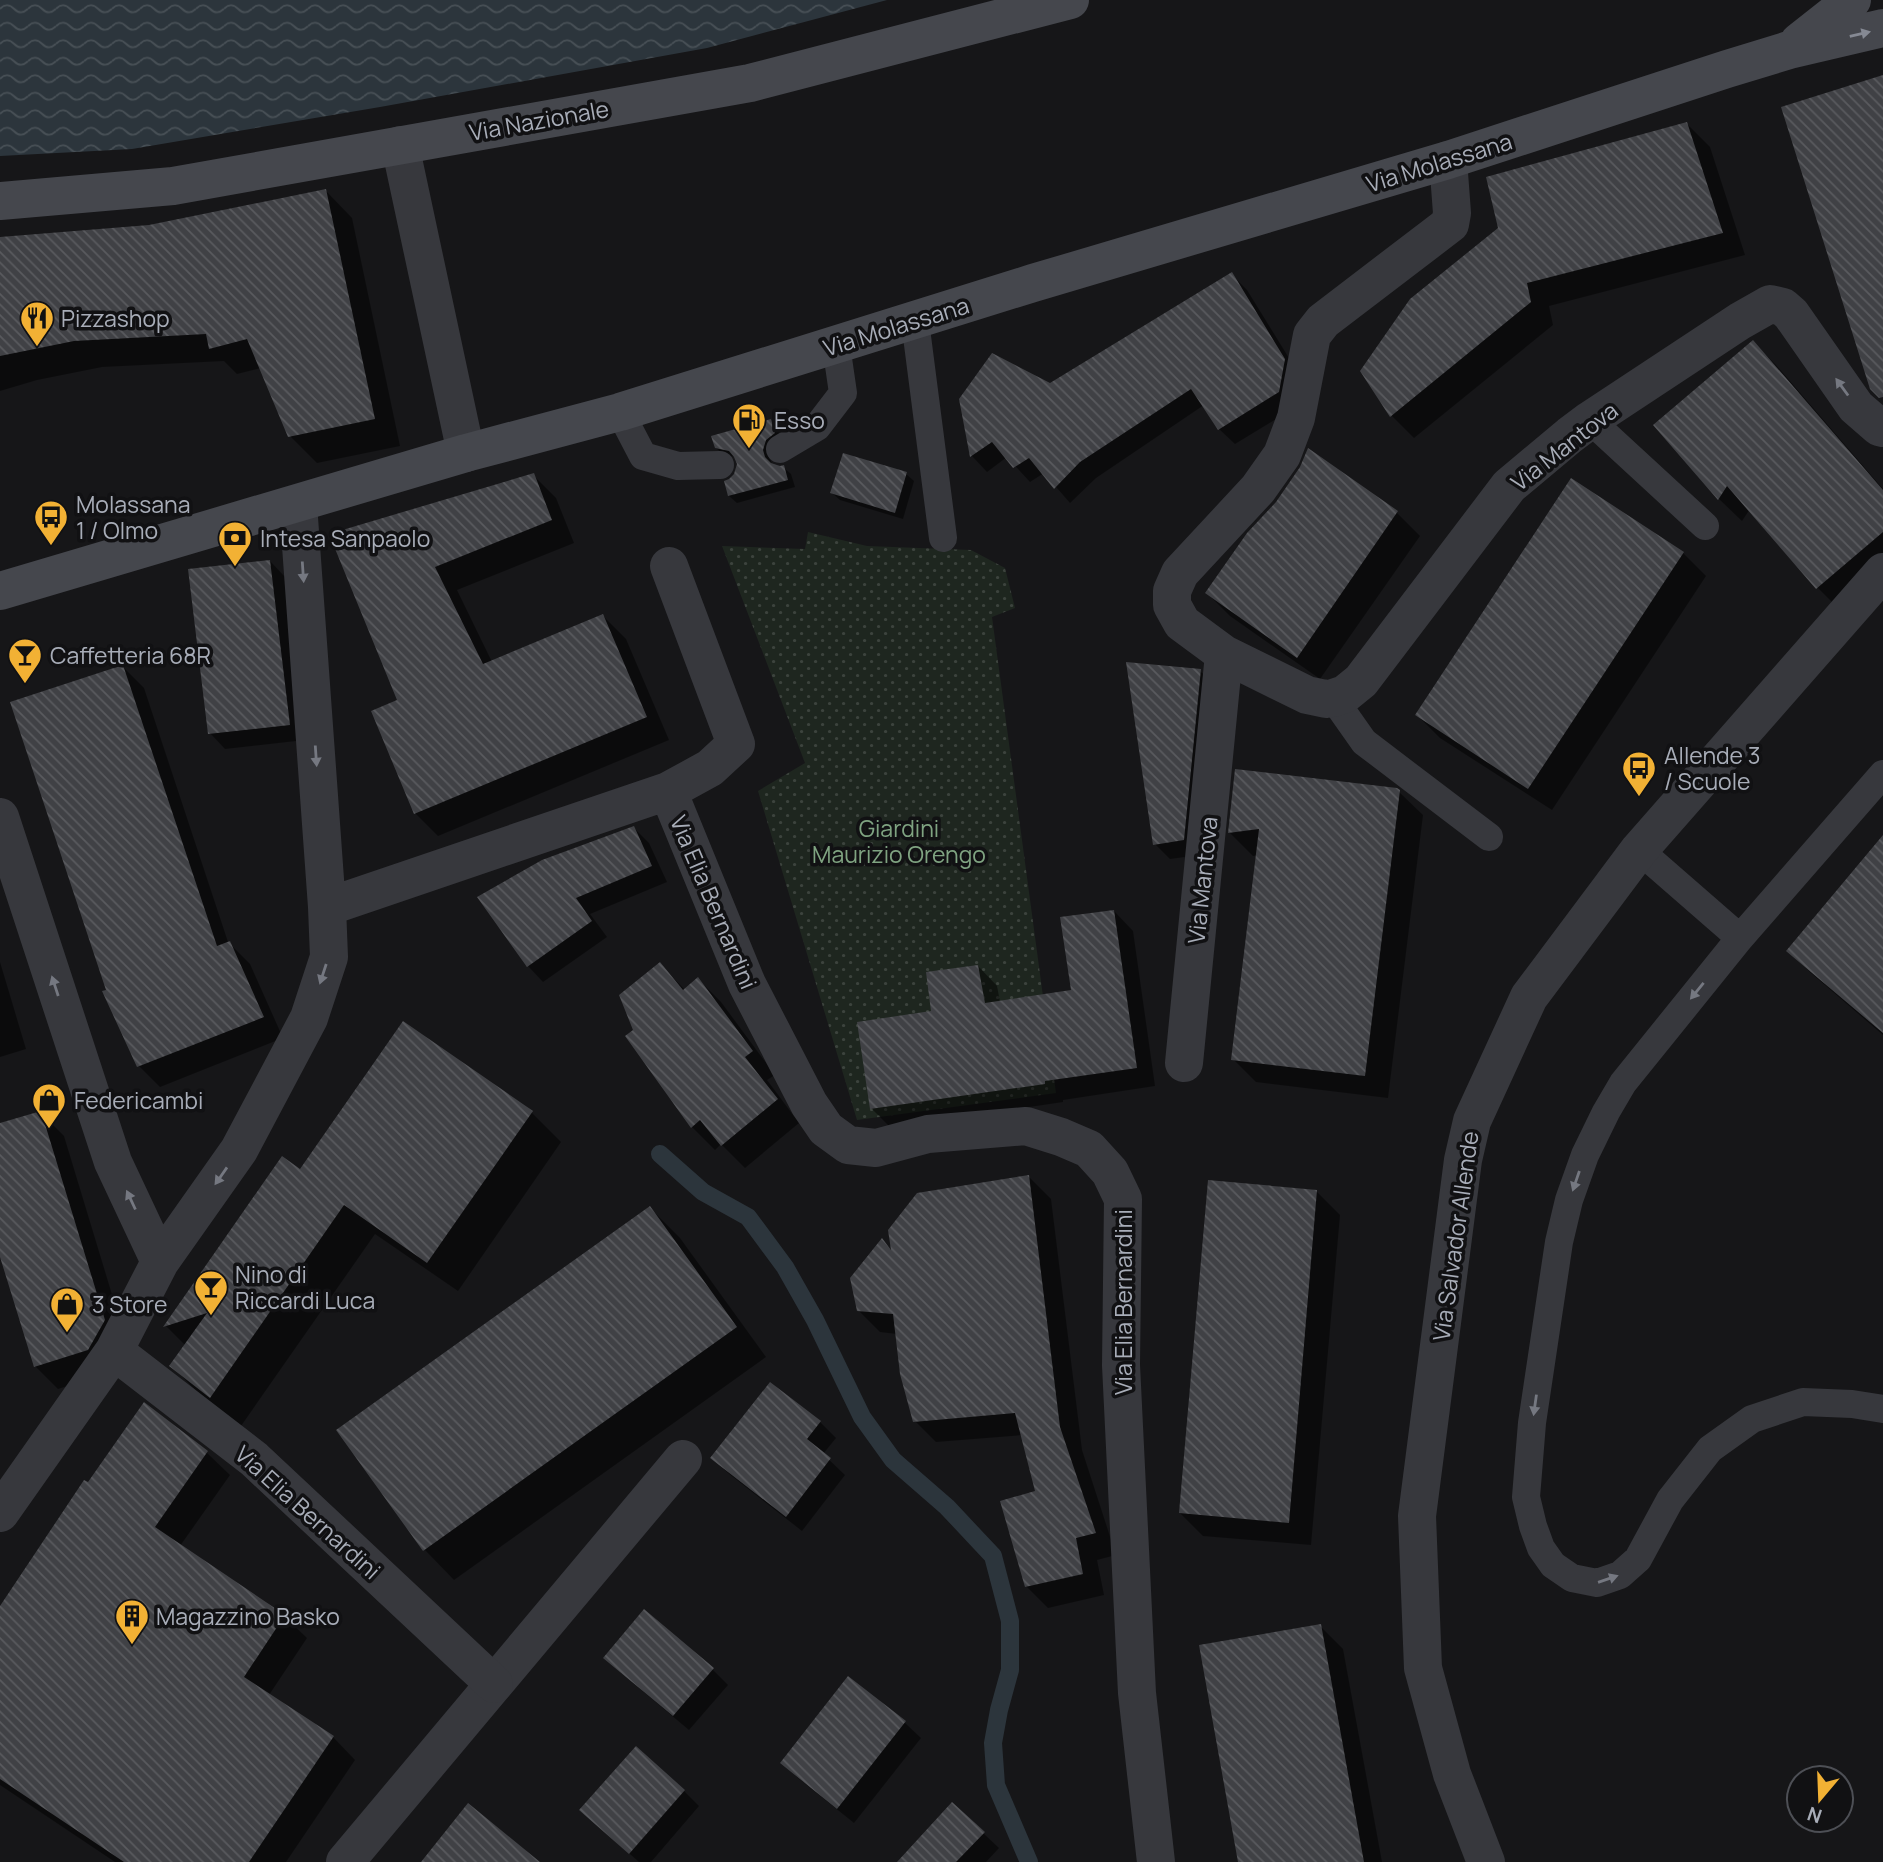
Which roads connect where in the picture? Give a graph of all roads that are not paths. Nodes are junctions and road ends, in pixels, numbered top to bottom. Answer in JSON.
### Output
{"nodes":[{"id":1,"x":1070,"y":0,"type":"edge"},
{"id":2,"x":1852,"y":0,"type":"edge"},
{"id":3,"x":1883,"y":28,"type":"edge"},
{"id":4,"x":1789,"y":50,"type":"junction"},
{"id":5,"x":400,"y":145,"type":"junction"},
{"id":6,"x":1448,"y":160,"type":"junction"},
{"id":7,"x":0,"y":201,"type":"edge"},
{"id":8,"x":915,"y":321,"type":"junction"},
{"id":9,"x":836,"y":345,"type":"junction"},
{"id":10,"x":620,"y":412,"type":"junction"},
{"id":11,"x":1590,"y":420,"type":"junction"},
{"id":12,"x":1883,"y":428,"type":"edge"},
{"id":13,"x":780,"y":449,"type":"dead end"},
{"id":14,"x":466,"y":453,"type":"junction"},
{"id":15,"x":720,"y":465,"type":"dead end"},
{"id":16,"x":298,"y":504,"type":"junction"},
{"id":17,"x":1705,"y":526,"type":"dead end"},
{"id":18,"x":943,"y":538,"type":"dead end"},
{"id":19,"x":669,"y":566,"type":"dead end"},
{"id":20,"x":1883,"y":572,"type":"edge"},
{"id":21,"x":0,"y":591,"type":"edge"},
{"id":22,"x":1224,"y":654,"type":"junction"},
{"id":23,"x":1333,"y":698,"type":"junction"},
{"id":24,"x":1883,"y":774,"type":"edge"},
{"id":25,"x":668,"y":791,"type":"junction"},
{"id":26,"x":0,"y":817,"type":"edge"},
{"id":27,"x":1489,"y":837,"type":"dead end"},
{"id":28,"x":1640,"y":850,"type":"junction"},
{"id":29,"x":327,"y":907,"type":"junction"},
{"id":30,"x":1740,"y":938,"type":"junction"},
{"id":31,"x":1184,"y":1063,"type":"dead end"},
{"id":32,"x":160,"y":1262,"type":"junction"},
{"id":33,"x":114,"y":1351,"type":"junction"},
{"id":34,"x":1883,"y":1409,"type":"edge"},
{"id":35,"x":683,"y":1460,"type":"dead end"},
{"id":36,"x":0,"y":1513,"type":"edge"},
{"id":37,"x":494,"y":1684,"type":"junction"},
{"id":38,"x":345,"y":1862,"type":"edge"},
{"id":39,"x":1156,"y":1862,"type":"edge"},
{"id":40,"x":1486,"y":1862,"type":"edge"}],
"edges":[{"from":1,"to":5,"type":"main road","name":"Via Nazionale"},
{"from":2,"to":4,"type":"main road","name":"Via Molassana"},
{"from":4,"to":3,"type":"main road","name":"Via Molassana","one_way":true},
{"from":4,"to":6,"type":"main road","name":"Via Molassana"},
{"from":5,"to":7,"type":"main road","name":"Via Nazionale"},
{"from":5,"to":14,"type":"street"},
{"from":6,"to":8,"type":"main road","name":"Via Molassana"},
{"from":6,"to":22,"type":"street"},
{"from":8,"to":9,"type":"main road","name":"Via Molassana"},
{"from":8,"to":18,"type":"lane"},
{"from":9,"to":10,"type":"main road","name":"Via Molassana"},
{"from":9,"to":13,"type":"lane"},
{"from":10,"to":14,"type":"main road","name":"Via Molassana"},
{"from":10,"to":15,"type":"lane"},
{"from":12,"to":11,"type":"street","name":"Via Mantova","one_way":true},
{"from":11,"to":17,"type":"lane"},
{"from":11,"to":23,"type":"street","name":"Via Mantova"},
{"from":14,"to":16,"type":"main road","name":"Via Molassana"},
{"from":16,"to":21,"type":"main road","name":"Via Molassana"},
{"from":16,"to":29,"type":"street","one_way":true},
{"from":19,"to":25,"type":"street","name":"Via Elia Bernardini"},
{"from":20,"to":28,"type":"street","name":"Via Salvador Allende"},
{"from":22,"to":23,"type":"street"},
{"from":22,"to":31,"type":"street","name":"Via Mantova"},
{"from":23,"to":27,"type":"lane"},
{"from":24,"to":30,"type":"lane"},
{"from":25,"to":29,"type":"street","name":"Via Elia Bernardini"},
{"from":25,"to":39,"type":"street","name":"Via Elia Bernardini"},
{"from":32,"to":26,"type":"street","one_way":true},
{"from":28,"to":30,"type":"lane"},
{"from":28,"to":40,"type":"street","name":"Via Salvador Allende"},
{"from":29,"to":32,"type":"street","one_way":true},
{"from":30,"to":34,"type":"lane","one_way":true},
{"from":32,"to":33,"type":"street"},
{"from":33,"to":36,"type":"street"},
{"from":33,"to":37,"type":"street","name":"Via Elia Bernardini"},
{"from":35,"to":37,"type":"street"},
{"from":37,"to":38,"type":"street"}]}
